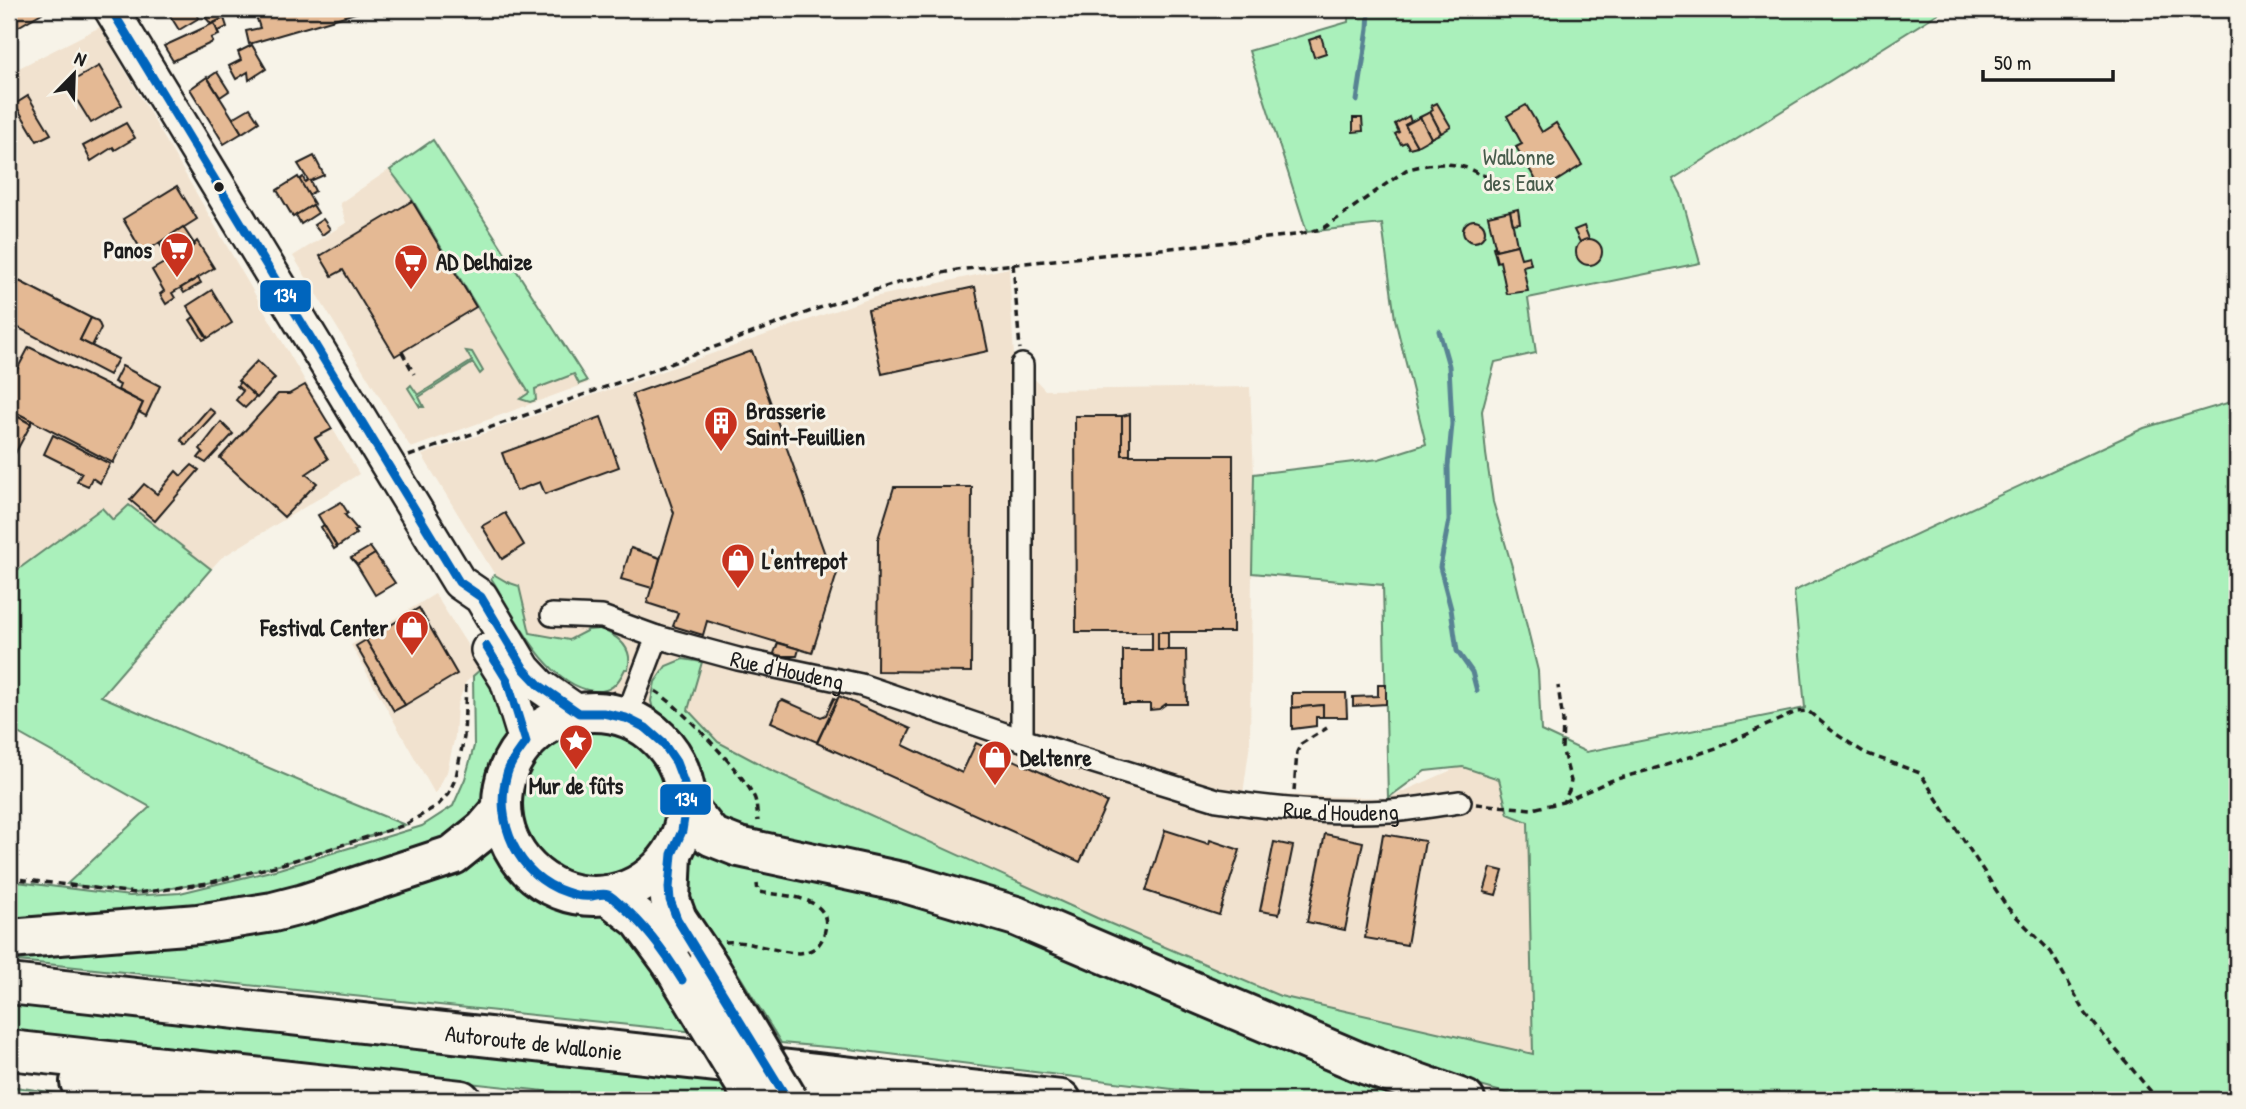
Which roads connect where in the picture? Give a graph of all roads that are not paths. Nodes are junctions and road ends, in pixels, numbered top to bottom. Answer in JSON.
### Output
{"nodes":[{"id":1,"x":111,"y":9,"type":"edge"},
{"id":2,"x":1022,"y":365,"type":"road end"},
{"id":3,"x":459,"y":582,"type":"junction"},
{"id":4,"x":552,"y":615,"type":"dead end"},
{"id":5,"x":657,"y":636,"type":"junction"},
{"id":6,"x":633,"y":702,"type":"junction"},
{"id":7,"x":584,"y":704,"type":"junction"},
{"id":8,"x":1021,"y":740,"type":"junction"},
{"id":9,"x":526,"y":742,"type":"junction"},
{"id":10,"x":1460,"y":802,"type":"road end"},
{"id":11,"x":686,"y":805,"type":"junction"},
{"id":12,"x":502,"y":809,"type":"junction"},
{"id":13,"x":672,"y":854,"type":"junction"},
{"id":14,"x":608,"y":895,"type":"junction"},
{"id":15,"x":9,"y":939,"type":"edge"},
{"id":16,"x":699,"y":957,"type":"junction"},
{"id":17,"x":9,"y":984,"type":"edge"},
{"id":18,"x":9,"y":1050,"type":"edge"},
{"id":19,"x":9,"y":1073,"type":"edge"},
{"id":20,"x":182,"y":1100,"type":"edge"},
{"id":21,"x":461,"y":1100,"type":"edge"},
{"id":22,"x":755,"y":1100,"type":"edge"},
{"id":23,"x":788,"y":1100,"type":"edge"},
{"id":24,"x":1061,"y":1100,"type":"edge"},
{"id":25,"x":1465,"y":1100,"type":"edge"}],
"edges":[{"from":1,"to":3,"type":"main road"},
{"from":2,"to":8,"type":"street"},
{"from":3,"to":7,"type":"main road"},
{"from":3,"to":9,"type":"main road"},
{"from":4,"to":5,"type":"street","name":"Rue d'Houdeng"},
{"from":5,"to":6,"type":"street"},
{"from":5,"to":8,"type":"street","name":"Rue d'Houdeng"},
{"from":6,"to":7,"type":"highway"},
{"from":6,"to":11,"type":"highway"},
{"from":7,"to":9,"type":"highway"},
{"from":8,"to":10,"type":"street","name":"Rue d'Houdeng"},
{"from":9,"to":12,"type":"highway"},
{"from":11,"to":13,"type":"highway"},
{"from":11,"to":25,"type":"highway"},
{"from":12,"to":14,"type":"highway"},
{"from":12,"to":15,"type":"highway"},
{"from":13,"to":14,"type":"highway"},
{"from":13,"to":16,"type":"highway"},
{"from":14,"to":16,"type":"highway"},
{"from":16,"to":22,"type":"highway","bridge":true},
{"from":16,"to":23,"type":"highway","bridge":true},
{"from":17,"to":24,"type":"highway","name":"Autoroute de Wallonie"},
{"from":18,"to":21,"type":"highway"},
{"from":19,"to":20,"type":"highway"}]}
